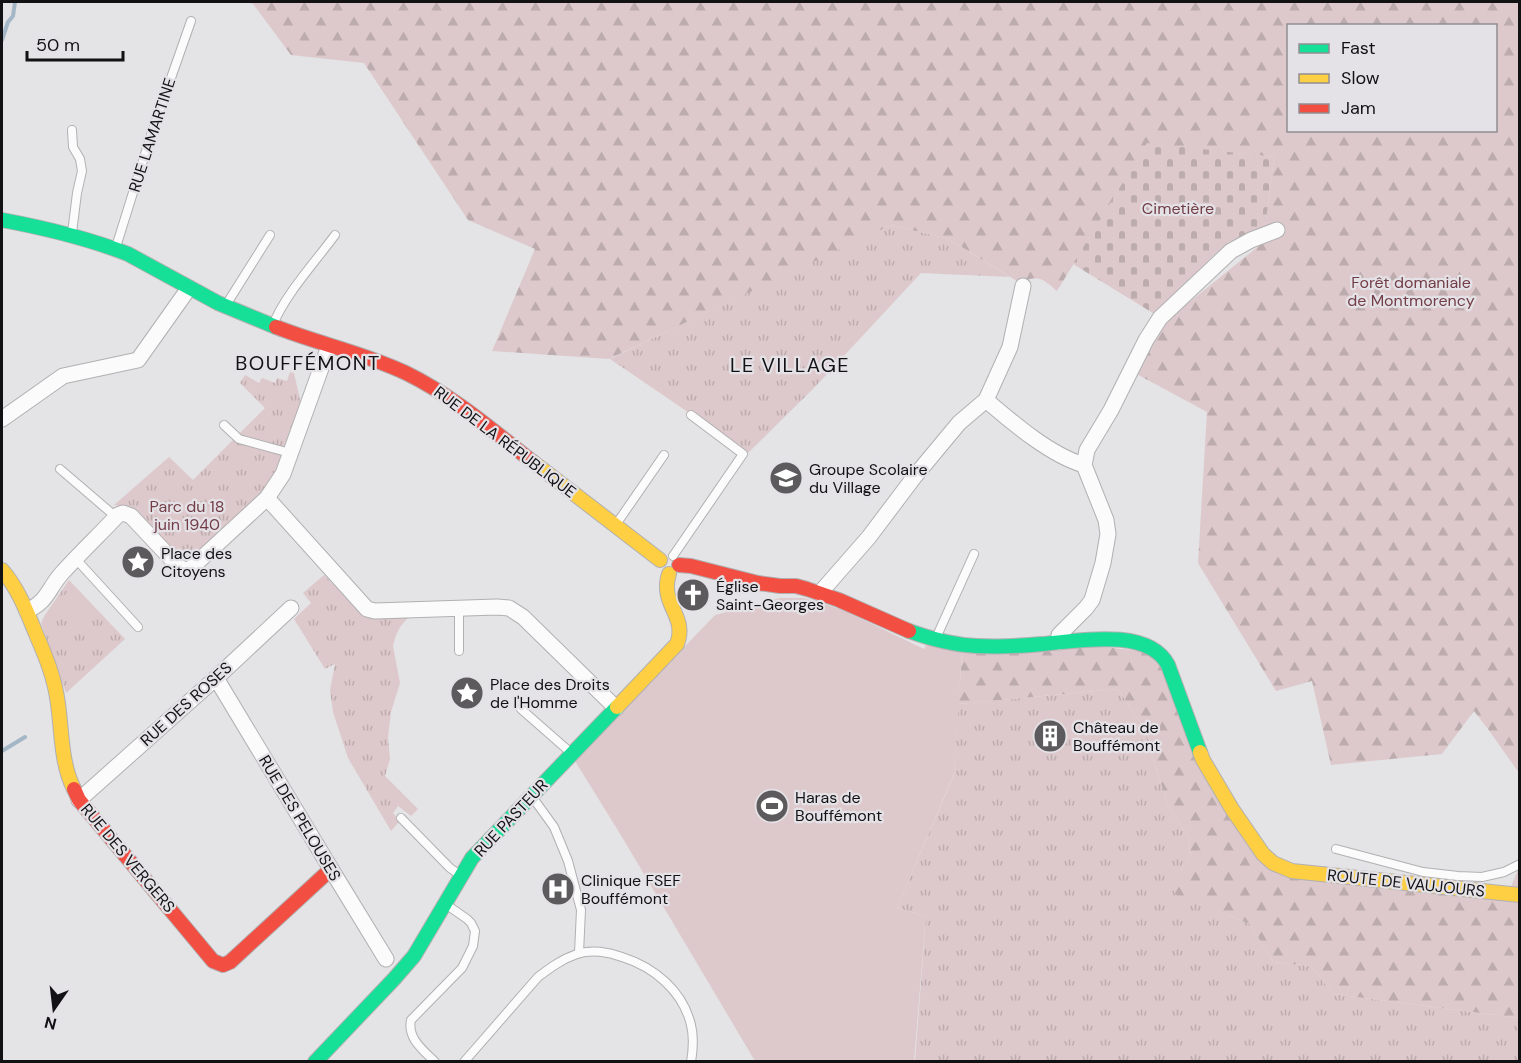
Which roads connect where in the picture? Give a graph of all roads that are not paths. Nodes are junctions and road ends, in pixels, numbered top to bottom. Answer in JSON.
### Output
{"nodes":[{"id":1,"x":191,"y":21,"type":"dead end"},
{"id":2,"x":72,"y":130,"type":"dead end"},
{"id":3,"x":2,"y":220,"type":"edge"},
{"id":4,"x":1277,"y":230,"type":"dead end"},
{"id":5,"x":270,"y":235,"type":"dead end"},
{"id":6,"x":335,"y":235,"type":"dead end"},
{"id":7,"x":72,"y":236,"type":"junction"},
{"id":8,"x":115,"y":249,"type":"junction"},
{"id":9,"x":1023,"y":286,"type":"dead end"},
{"id":10,"x":189,"y":288,"type":"junction"},
{"id":11,"x":226,"y":307,"type":"junction"},
{"id":12,"x":273,"y":325,"type":"junction"},
{"id":13,"x":329,"y":346,"type":"junction"},
{"id":14,"x":986,"y":400,"type":"junction"},
{"id":15,"x":691,"y":415,"type":"dead end"},
{"id":16,"x":2,"y":419,"type":"edge"},
{"id":17,"x":224,"y":425,"type":"dead end"},
{"id":18,"x":290,"y":453,"type":"junction"},
{"id":19,"x":664,"y":455,"type":"dead end"},
{"id":20,"x":1084,"y":465,"type":"junction"},
{"id":21,"x":60,"y":469,"type":"dead end"},
{"id":22,"x":267,"y":498,"type":"junction"},
{"id":23,"x":116,"y":517,"type":"junction"},
{"id":24,"x":615,"y":525,"type":"junction"},
{"id":25,"x":974,"y":554,"type":"dead end"},
{"id":26,"x":75,"y":558,"type":"junction"},
{"id":27,"x":670,"y":564,"type":"junction"},
{"id":28,"x":2,"y":570,"type":"edge"},
{"id":29,"x":820,"y":593,"type":"junction"},
{"id":30,"x":291,"y":608,"type":"dead end"},
{"id":31,"x":459,"y":608,"type":"junction"},
{"id":32,"x":27,"y":611,"type":"junction"},
{"id":33,"x":138,"y":627,"type":"dead end"},
{"id":34,"x":935,"y":639,"type":"junction"},
{"id":35,"x":1059,"y":642,"type":"junction"},
{"id":36,"x":459,"y":651,"type":"dead end"},
{"id":37,"x":216,"y":678,"type":"junction"},
{"id":38,"x":616,"y":708,"type":"junction"},
{"id":39,"x":521,"y":709,"type":"dead end"},
{"id":40,"x":572,"y":754,"type":"junction"},
{"id":41,"x":531,"y":796,"type":"junction"},
{"id":42,"x":79,"y":800,"type":"junction"},
{"id":43,"x":401,"y":819,"type":"dead end"},
{"id":44,"x":1336,"y":849,"type":"dead end"},
{"id":45,"x":1520,"y":864,"type":"edge"},
{"id":46,"x":331,"y":870,"type":"junction"},
{"id":47,"x":461,"y":876,"type":"junction"},
{"id":48,"x":1520,"y":896,"type":"edge"},
{"id":49,"x":445,"y":904,"type":"junction"},
{"id":50,"x":579,"y":953,"type":"junction"},
{"id":51,"x":386,"y":959,"type":"dead end"},
{"id":52,"x":315,"y":1062,"type":"edge"},
{"id":53,"x":435,"y":1062,"type":"edge"},
{"id":54,"x":464,"y":1062,"type":"edge"},
{"id":55,"x":691,"y":1062,"type":"edge"}],
"edges":[{"from":1,"to":8,"type":"lane","name":"RUE LAMARTINE"},
{"from":2,"to":7,"type":"lane"},
{"from":3,"to":7,"type":"street","name":"RUE DE LA RÉPUBLIQUE"},
{"from":4,"to":20,"type":"street"},
{"from":5,"to":11,"type":"lane"},
{"from":6,"to":12,"type":"lane"},
{"from":7,"to":8,"type":"street","name":"RUE DE LA RÉPUBLIQUE"},
{"from":8,"to":10,"type":"street","name":"RUE DE LA RÉPUBLIQUE"},
{"from":9,"to":14,"type":"street"},
{"from":10,"to":11,"type":"street","name":"RUE DE LA RÉPUBLIQUE"},
{"from":10,"to":16,"type":"street"},
{"from":11,"to":12,"type":"street","name":"RUE DE LA RÉPUBLIQUE"},
{"from":12,"to":13,"type":"street","name":"RUE DE LA RÉPUBLIQUE"},
{"from":13,"to":18,"type":"street"},
{"from":13,"to":24,"type":"street","name":"RUE DE LA RÉPUBLIQUE"},
{"from":14,"to":20,"type":"street"},
{"from":14,"to":29,"type":"street"},
{"from":15,"to":27,"type":"lane"},
{"from":17,"to":18,"type":"lane"},
{"from":18,"to":22,"type":"street"},
{"from":19,"to":24,"type":"lane"},
{"from":20,"to":35,"type":"street"},
{"from":21,"to":23,"type":"lane"},
{"from":22,"to":23,"type":"street"},
{"from":22,"to":31,"type":"street"},
{"from":23,"to":26,"type":"street"},
{"from":24,"to":27,"type":"street","name":"RUE DE LA RÉPUBLIQUE"},
{"from":25,"to":34,"type":"lane"},
{"from":26,"to":32,"type":"street"},
{"from":26,"to":33,"type":"lane"},
{"from":27,"to":29,"type":"street"},
{"from":27,"to":38,"type":"street","name":"RUE PASTEUR"},
{"from":28,"to":32,"type":"street","name":"RUE DES VERGERS"},
{"from":29,"to":34,"type":"street"},
{"from":30,"to":37,"type":"street","name":"RUE DES ROSES"},
{"from":31,"to":36,"type":"lane"},
{"from":31,"to":38,"type":"street"},
{"from":32,"to":42,"type":"street","name":"RUE DES VERGERS"},
{"from":34,"to":35,"type":"street"},
{"from":35,"to":48,"type":"street","name":"ROUTE DE VAUJOURS"},
{"from":37,"to":42,"type":"street","name":"RUE DES ROSES"},
{"from":37,"to":46,"type":"street","name":"RUE DES PELOUSES"},
{"from":38,"to":40,"type":"street","name":"RUE PASTEUR"},
{"from":39,"to":40,"type":"lane"},
{"from":40,"to":41,"type":"street","name":"RUE PASTEUR"},
{"from":41,"to":47,"type":"street","name":"RUE PASTEUR"},
{"from":41,"to":50,"type":"lane"},
{"from":42,"to":46,"type":"street","name":"RUE DES VERGERS"},
{"from":43,"to":47,"type":"lane"},
{"from":44,"to":45,"type":"lane"},
{"from":46,"to":51,"type":"street","name":"RUE DES PELOUSES"},
{"from":47,"to":49,"type":"street","name":"RUE PASTEUR"},
{"from":49,"to":52,"type":"street","name":"RUE PASTEUR"},
{"from":49,"to":53,"type":"lane"},
{"from":50,"to":54,"type":"lane"},
{"from":50,"to":55,"type":"lane"}]}
